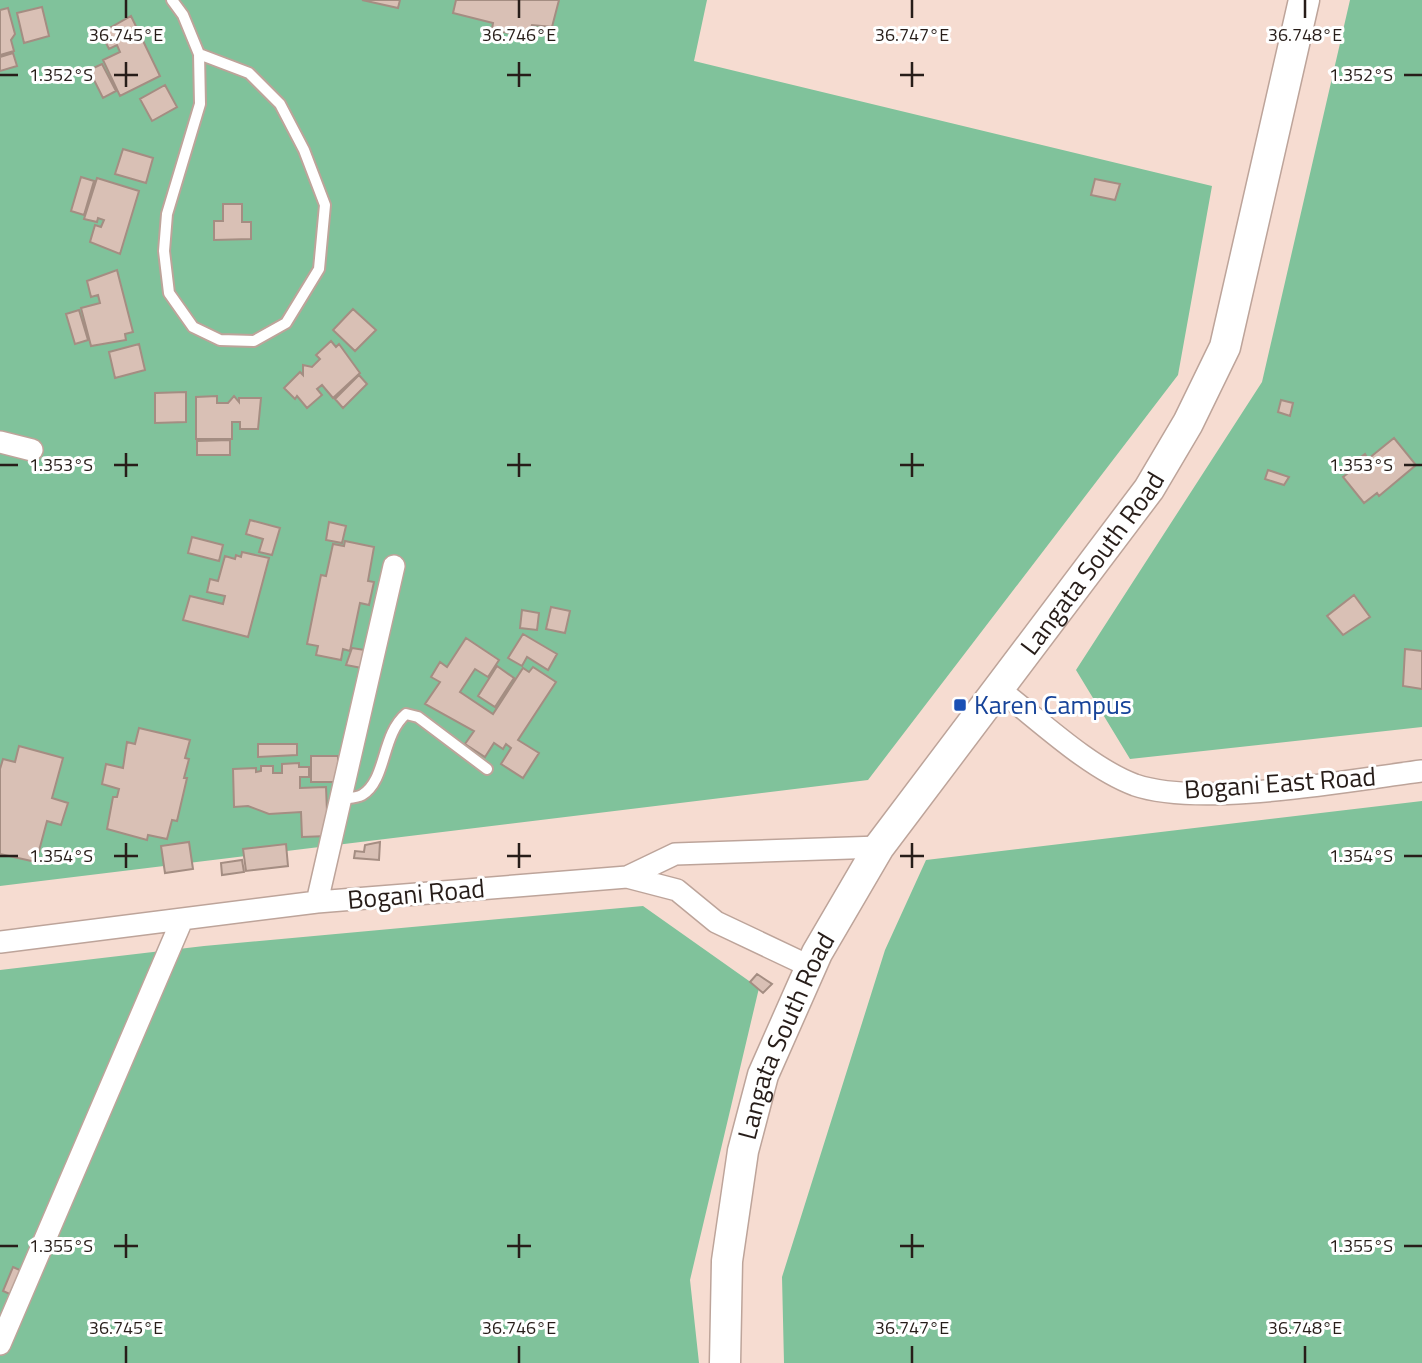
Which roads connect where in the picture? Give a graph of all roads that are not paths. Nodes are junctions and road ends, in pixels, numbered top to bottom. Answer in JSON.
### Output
{"nodes":[{"id":1,"x":172,"y":0,"type":"edge"},
{"id":2,"x":1304,"y":0,"type":"edge"},
{"id":3,"x":199,"y":54,"type":"junction"},
{"id":4,"x":0,"y":442,"type":"edge"},
{"id":5,"x":32,"y":450,"type":"dead end"},
{"id":6,"x":394,"y":566,"type":"dead end"},
{"id":7,"x":1000,"y":690,"type":"junction"},
{"id":8,"x":487,"y":769,"type":"dead end"},
{"id":9,"x":1422,"y":771,"type":"edge"},
{"id":10,"x":341,"y":799,"type":"junction"},
{"id":11,"x":879,"y":848,"type":"junction"},
{"id":12,"x":627,"y":877,"type":"junction"},
{"id":13,"x":317,"y":902,"type":"junction"},
{"id":14,"x":182,"y":920,"type":"junction"},
{"id":15,"x":0,"y":942,"type":"edge"},
{"id":16,"x":811,"y":967,"type":"junction"},
{"id":17,"x":0,"y":1344,"type":"edge"},
{"id":18,"x":725,"y":1363,"type":"edge"}],
"edges":[{"from":1,"to":3,"type":"lane"},
{"from":2,"to":7,"type":"street","name":"Langata South Road"},
{"from":3,"to":3,"type":"lane"},
{"from":4,"to":5,"type":"street"},
{"from":6,"to":10,"type":"street"},
{"from":7,"to":9,"type":"street","name":"Bogani East Road"},
{"from":7,"to":11,"type":"street","name":"Langata South Road"},
{"from":8,"to":10,"type":"lane"},
{"from":10,"to":13,"type":"street"},
{"from":11,"to":12,"type":"street"},
{"from":11,"to":16,"type":"street","name":"Langata South Road"},
{"from":12,"to":13,"type":"street","name":"Bogani Road"},
{"from":12,"to":16,"type":"street","name":"Bogani Road"},
{"from":13,"to":14,"type":"street","name":"Bogani Road"},
{"from":14,"to":15,"type":"street","name":"Bogani Road"},
{"from":14,"to":17,"type":"street"},
{"from":16,"to":18,"type":"street","name":"Langata South Road"}]}
